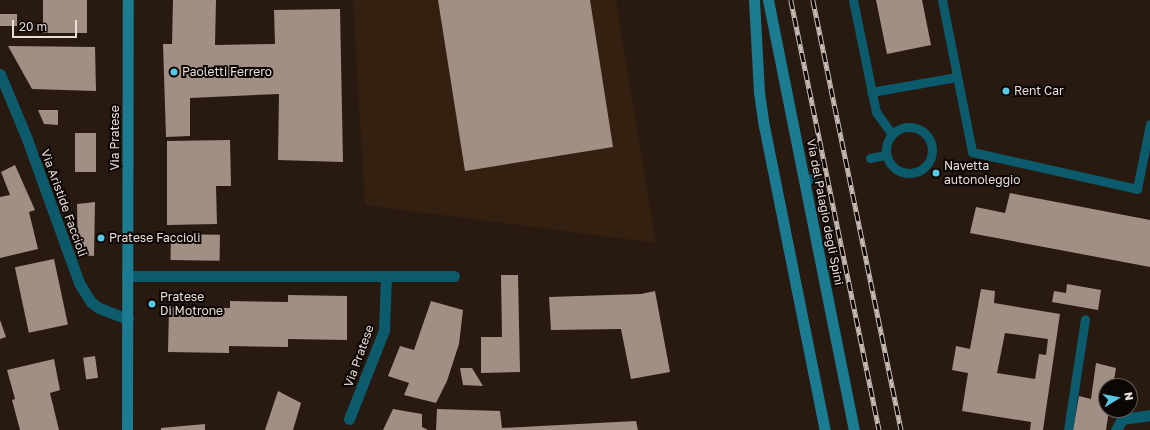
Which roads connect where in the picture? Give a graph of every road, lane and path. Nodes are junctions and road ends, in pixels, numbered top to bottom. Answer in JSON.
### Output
{"nodes":[{"id":1,"x":128,"y":0,"type":"edge"},
{"id":2,"x":754,"y":0,"type":"edge"},
{"id":3,"x":768,"y":0,"type":"edge"},
{"id":4,"x":853,"y":0,"type":"edge"},
{"id":5,"x":942,"y":0,"type":"edge"},
{"id":6,"x":0,"y":74,"type":"edge"},
{"id":7,"x":957,"y":77,"type":"junction"},
{"id":8,"x":872,"y":92,"type":"junction"},
{"id":9,"x":1150,"y":124,"type":"edge"},
{"id":10,"x":892,"y":134,"type":"junction"},
{"id":11,"x":886,"y":155,"type":"junction"},
{"id":12,"x":870,"y":158,"type":"dead end"},
{"id":13,"x":127,"y":276,"type":"junction"},
{"id":14,"x":386,"y":276,"type":"junction"},
{"id":15,"x":454,"y":276,"type":"dead end"},
{"id":16,"x":128,"y":319,"type":"junction"},
{"id":17,"x":1085,"y":319,"type":"dead end"},
{"id":18,"x":1150,"y":415,"type":"edge"},
{"id":19,"x":349,"y":419,"type":"dead end"},
{"id":20,"x":127,"y":430,"type":"edge"},
{"id":21,"x":826,"y":430,"type":"edge"},
{"id":22,"x":854,"y":430,"type":"edge"},
{"id":23,"x":1068,"y":430,"type":"edge"},
{"id":24,"x":1116,"y":430,"type":"edge"}],
"edges":[{"from":1,"to":13,"type":"main road","name":"Via Pratese"},
{"from":2,"to":21,"type":"main road"},
{"from":3,"to":22,"type":"main road","name":"Via del Palagio degli Spini"},
{"from":4,"to":8,"type":"lane"},
{"from":5,"to":7,"type":"lane"},
{"from":6,"to":16,"type":"street","name":"Via Aristide Faccioli"},
{"from":7,"to":8,"type":"lane"},
{"from":7,"to":9,"type":"lane"},
{"from":8,"to":10,"type":"lane"},
{"from":10,"to":11,"type":"lane"},
{"from":10,"to":11,"type":"lane"},
{"from":11,"to":12,"type":"lane"},
{"from":13,"to":14,"type":"street"},
{"from":13,"to":16,"type":"main road","name":"Via Pratese"},
{"from":14,"to":15,"type":"street"},
{"from":14,"to":19,"type":"street","name":"Via Pratese"},
{"from":16,"to":20,"type":"main road","name":"Via Pratese"},
{"from":17,"to":23,"type":"lane"},
{"from":18,"to":24,"type":"street"}]}
